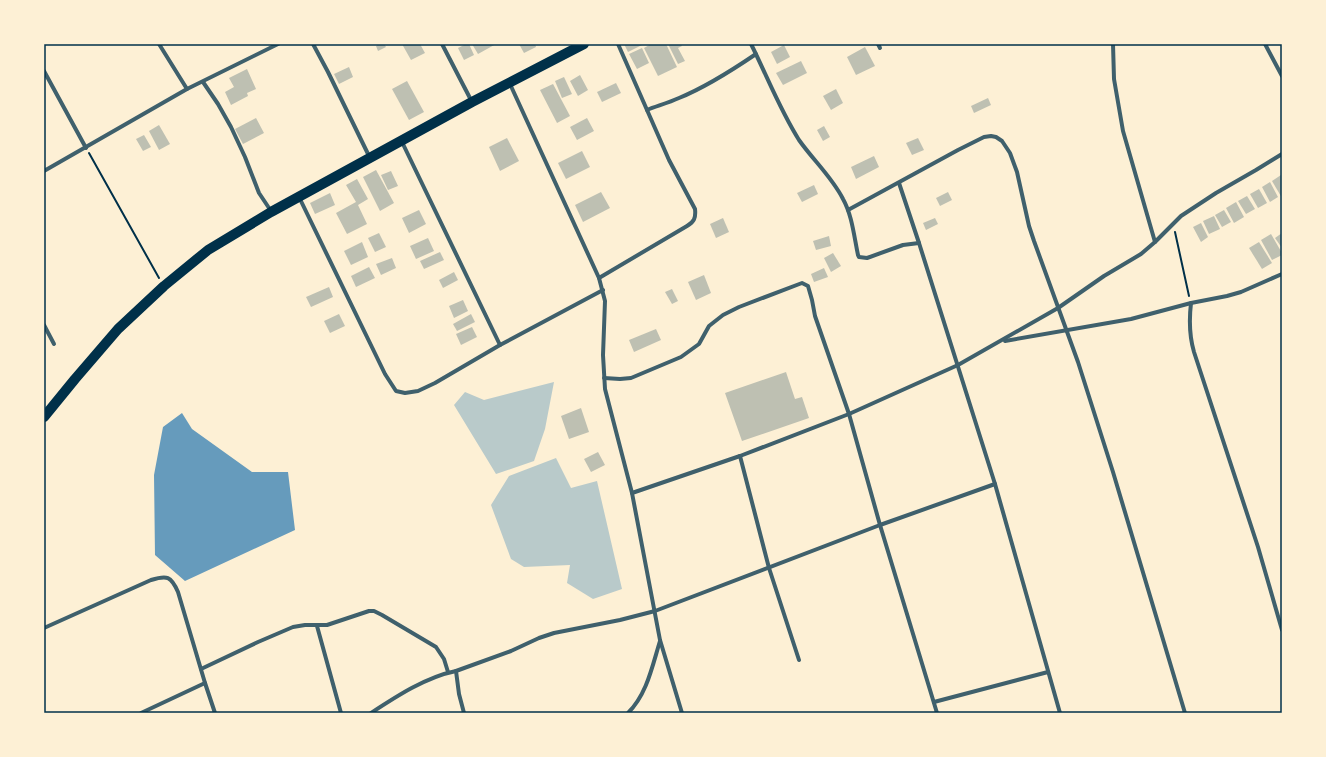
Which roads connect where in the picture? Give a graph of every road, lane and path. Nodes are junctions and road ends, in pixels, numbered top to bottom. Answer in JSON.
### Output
{"nodes":[{"id":1,"x":159,"y":44,"type":"edge"},
{"id":2,"x":278,"y":44,"type":"edge"},
{"id":3,"x":313,"y":44,"type":"edge"},
{"id":4,"x":442,"y":44,"type":"edge"},
{"id":5,"x":618,"y":44,"type":"edge"},
{"id":6,"x":751,"y":44,"type":"edge"},
{"id":7,"x":1113,"y":44,"type":"edge"},
{"id":8,"x":1265,"y":44,"type":"edge"},
{"id":9,"x":579,"y":45,"type":"edge"},
{"id":10,"x":756,"y":54,"type":"junction"},
{"id":11,"x":44,"y":71,"type":"edge"},
{"id":12,"x":1282,"y":76,"type":"edge"},
{"id":13,"x":203,"y":82,"type":"junction"},
{"id":14,"x":510,"y":84,"type":"junction"},
{"id":15,"x":187,"y":89,"type":"junction"},
{"id":16,"x":472,"y":102,"type":"junction"},
{"id":17,"x":646,"y":110,"type":"junction"},
{"id":18,"x":402,"y":142,"type":"junction"},
{"id":19,"x":86,"y":148,"type":"junction"},
{"id":20,"x":1282,"y":154,"type":"edge"},
{"id":21,"x":370,"y":158,"type":"junction"},
{"id":22,"x":44,"y":171,"type":"edge"},
{"id":23,"x":899,"y":183,"type":"junction"},
{"id":24,"x":299,"y":197,"type":"junction"},
{"id":25,"x":848,"y":210,"type":"junction"},
{"id":26,"x":271,"y":212,"type":"junction"},
{"id":27,"x":1173,"y":224,"type":"junction"},
{"id":28,"x":1155,"y":242,"type":"junction"},
{"id":29,"x":919,"y":243,"type":"junction"},
{"id":30,"x":1282,"y":274,"type":"edge"},
{"id":31,"x":599,"y":278,"type":"junction"},
{"id":32,"x":164,"y":286,"type":"junction"},
{"id":33,"x":603,"y":290,"type":"junction"},
{"id":34,"x":1191,"y":303,"type":"junction"},
{"id":35,"x":1058,"y":308,"type":"junction"},
{"id":36,"x":44,"y":325,"type":"edge"},
{"id":37,"x":1066,"y":330,"type":"junction"},
{"id":38,"x":1001,"y":342,"type":"junction"},
{"id":39,"x":54,"y":344,"type":"dead end"},
{"id":40,"x":500,"y":345,"type":"junction"},
{"id":41,"x":958,"y":365,"type":"junction"},
{"id":42,"x":604,"y":378,"type":"junction"},
{"id":43,"x":850,"y":414,"type":"junction"},
{"id":44,"x":44,"y":417,"type":"edge"},
{"id":45,"x":740,"y":456,"type":"junction"},
{"id":46,"x":995,"y":484,"type":"junction"},
{"id":47,"x":632,"y":493,"type":"junction"},
{"id":48,"x":880,"y":525,"type":"junction"},
{"id":49,"x":769,"y":568,"type":"junction"},
{"id":50,"x":655,"y":611,"type":"junction"},
{"id":51,"x":317,"y":626,"type":"junction"},
{"id":52,"x":44,"y":628,"type":"edge"},
{"id":53,"x":1282,"y":630,"type":"edge"},
{"id":54,"x":660,"y":640,"type":"junction"},
{"id":55,"x":799,"y":660,"type":"dead end"},
{"id":56,"x":201,"y":669,"type":"junction"},
{"id":57,"x":456,"y":671,"type":"junction"},
{"id":58,"x":448,"y":672,"type":"junction"},
{"id":59,"x":1048,"y":672,"type":"junction"},
{"id":60,"x":205,"y":683,"type":"junction"},
{"id":61,"x":934,"y":702,"type":"junction"},
{"id":62,"x":464,"y":711,"type":"edge"},
{"id":63,"x":140,"y":713,"type":"edge"},
{"id":64,"x":215,"y":713,"type":"edge"},
{"id":65,"x":341,"y":713,"type":"edge"},
{"id":66,"x":371,"y":713,"type":"edge"},
{"id":67,"x":628,"y":713,"type":"edge"},
{"id":68,"x":682,"y":713,"type":"edge"},
{"id":69,"x":937,"y":713,"type":"edge"},
{"id":70,"x":1060,"y":713,"type":"edge"},
{"id":71,"x":1185,"y":713,"type":"edge"}],
"edges":[{"from":1,"to":15,"type":"street"},
{"from":2,"to":13,"type":"street"},
{"from":3,"to":21,"type":"street"},
{"from":4,"to":16,"type":"street"},
{"from":5,"to":17,"type":"street"},
{"from":6,"to":10,"type":"street"},
{"from":7,"to":28,"type":"street"},
{"from":8,"to":12,"type":"street"},
{"from":9,"to":14,"type":"main road"},
{"from":10,"to":17,"type":"street"},
{"from":10,"to":25,"type":"street"},
{"from":11,"to":19,"type":"street"},
{"from":13,"to":15,"type":"street"},
{"from":13,"to":26,"type":"street"},
{"from":14,"to":16,"type":"main road"},
{"from":14,"to":31,"type":"street"},
{"from":15,"to":19,"type":"street"},
{"from":16,"to":18,"type":"main road"},
{"from":17,"to":31,"type":"street"},
{"from":18,"to":21,"type":"main road"},
{"from":18,"to":40,"type":"street"},
{"from":19,"to":22,"type":"street"},
{"from":19,"to":32,"type":"path"},
{"from":20,"to":27,"type":"street"},
{"from":21,"to":24,"type":"main road"},
{"from":23,"to":25,"type":"street"},
{"from":23,"to":29,"type":"street"},
{"from":23,"to":35,"type":"street"},
{"from":24,"to":26,"type":"main road"},
{"from":24,"to":40,"type":"street"},
{"from":25,"to":29,"type":"street"},
{"from":26,"to":32,"type":"main road"},
{"from":27,"to":28,"type":"street"},
{"from":27,"to":34,"type":"path"},
{"from":28,"to":35,"type":"street"},
{"from":29,"to":41,"type":"street"},
{"from":30,"to":34,"type":"street"},
{"from":31,"to":33,"type":"street"},
{"from":32,"to":44,"type":"main road"},
{"from":33,"to":40,"type":"street"},
{"from":33,"to":42,"type":"street"},
{"from":34,"to":37,"type":"street"},
{"from":34,"to":53,"type":"street"},
{"from":35,"to":37,"type":"street"},
{"from":35,"to":38,"type":"street"},
{"from":36,"to":39,"type":"street"},
{"from":37,"to":38,"type":"street"},
{"from":37,"to":71,"type":"street"},
{"from":38,"to":41,"type":"street"},
{"from":41,"to":43,"type":"street"},
{"from":41,"to":46,"type":"street"},
{"from":42,"to":43,"type":"street"},
{"from":42,"to":47,"type":"street"},
{"from":43,"to":45,"type":"street"},
{"from":43,"to":48,"type":"street"},
{"from":45,"to":47,"type":"street"},
{"from":45,"to":49,"type":"street"},
{"from":46,"to":48,"type":"street"},
{"from":46,"to":59,"type":"street"},
{"from":47,"to":50,"type":"street"},
{"from":48,"to":49,"type":"street"},
{"from":48,"to":61,"type":"street"},
{"from":49,"to":50,"type":"street"},
{"from":49,"to":55,"type":"street"},
{"from":50,"to":54,"type":"street"},
{"from":50,"to":57,"type":"street"},
{"from":51,"to":56,"type":"street"},
{"from":51,"to":58,"type":"street"},
{"from":51,"to":65,"type":"street"},
{"from":52,"to":56,"type":"street"},
{"from":54,"to":67,"type":"street"},
{"from":54,"to":68,"type":"street"},
{"from":56,"to":60,"type":"street"},
{"from":57,"to":58,"type":"street"},
{"from":57,"to":62,"type":"street"},
{"from":58,"to":66,"type":"street"},
{"from":59,"to":61,"type":"street"},
{"from":59,"to":70,"type":"street"},
{"from":60,"to":63,"type":"street"},
{"from":60,"to":64,"type":"street"},
{"from":61,"to":69,"type":"street"}]}
